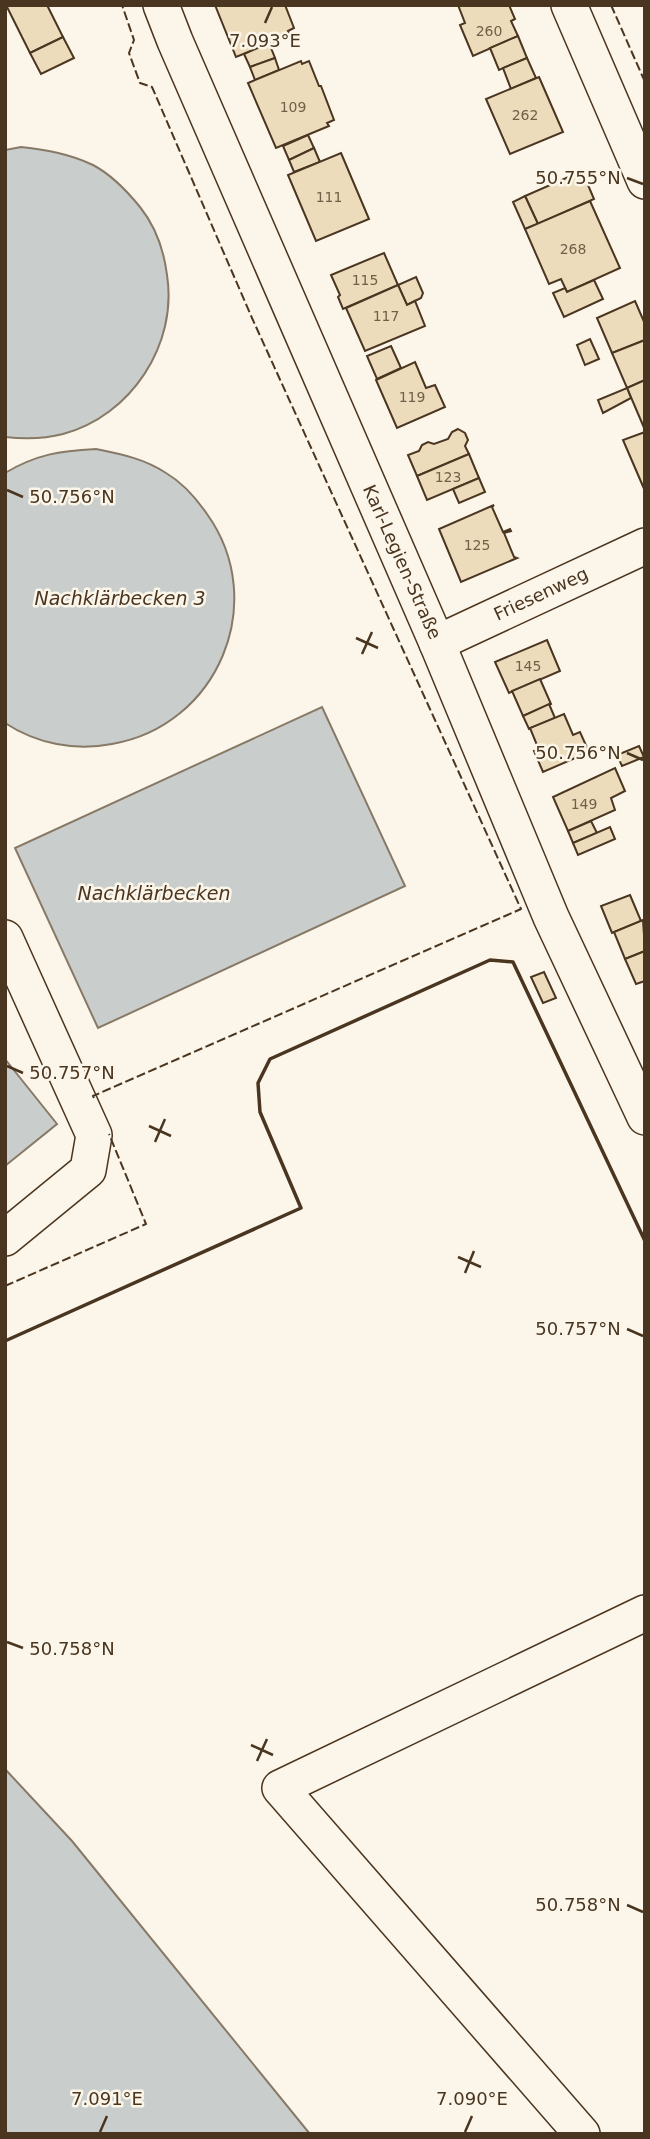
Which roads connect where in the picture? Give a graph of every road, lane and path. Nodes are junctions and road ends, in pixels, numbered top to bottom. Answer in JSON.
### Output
{"nodes":[{"id":1,"x":161,"y":5,"type":"edge"},
{"id":2,"x":569,"y":5,"type":"edge"},
{"id":3,"x":645,"y":181,"type":"edge"},
{"id":4,"x":645,"y":546,"type":"edge"},
{"id":5,"x":437,"y":643,"type":"junction"},
{"id":6,"x":5,"y":938,"type":"edge"},
{"id":7,"x":645,"y":1117,"type":"edge"},
{"id":8,"x":5,"y":1238,"type":"edge"},
{"id":9,"x":645,"y":1613,"type":"edge"},
{"id":10,"x":582,"y":2134,"type":"edge"}],
"edges":[{"from":1,"to":5,"type":"street","name":"Karl-Legien-Straße"},
{"from":2,"to":3,"type":"street"},
{"from":4,"to":5,"type":"street","name":"Friesenweg"},
{"from":5,"to":7,"type":"street","name":"Karl-Legien-Straße"},
{"from":6,"to":8,"type":"street"},
{"from":9,"to":10,"type":"street"}]}
